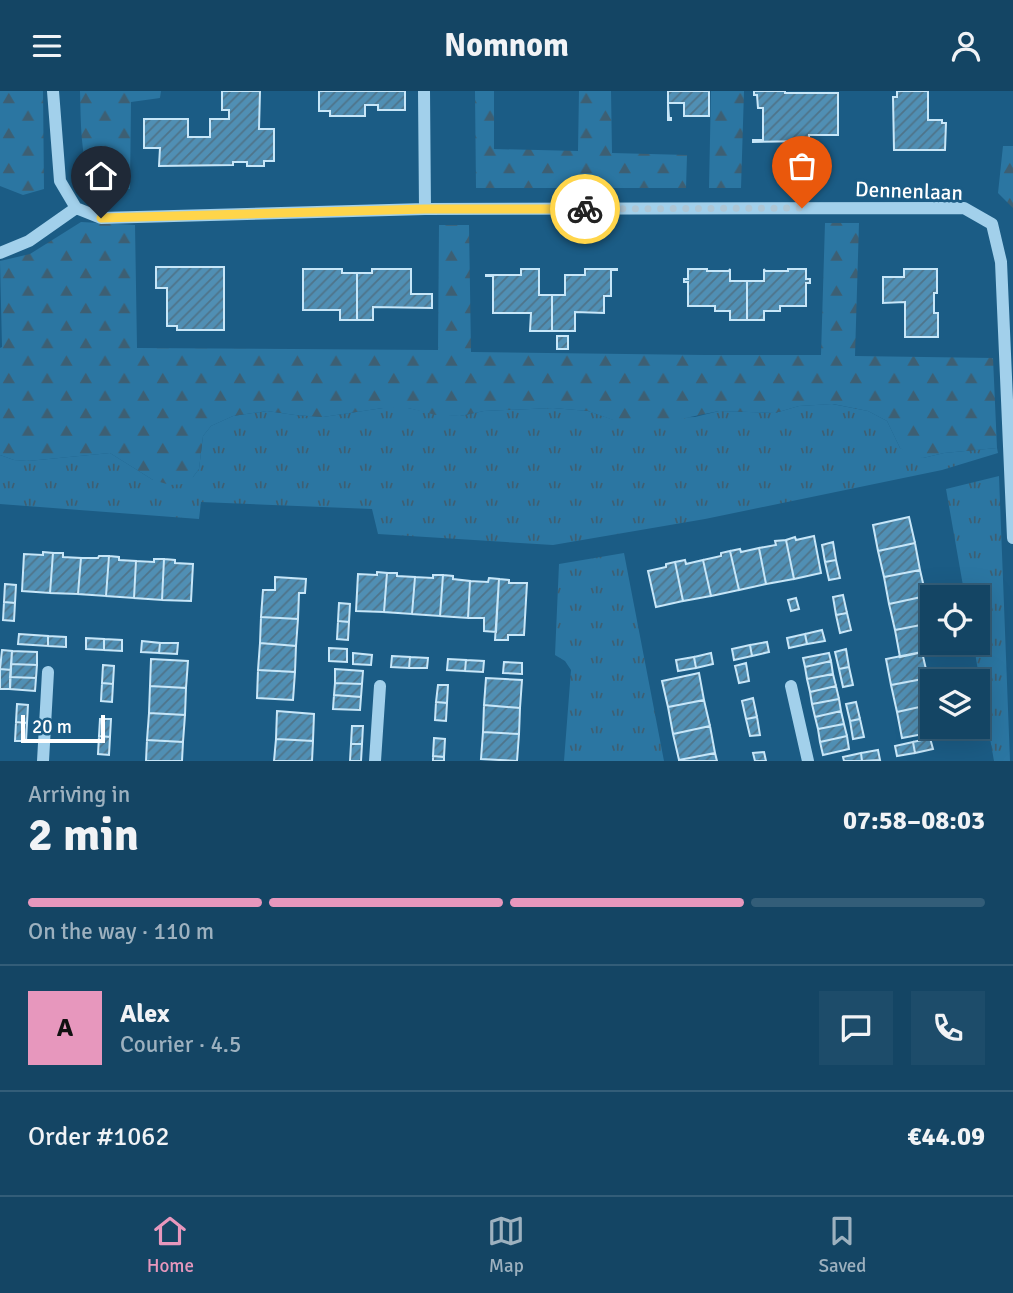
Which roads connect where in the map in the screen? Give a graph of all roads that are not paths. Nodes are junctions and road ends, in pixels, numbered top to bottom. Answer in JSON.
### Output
{"nodes":[{"id":1,"x":53,"y":91,"type":"edge"},
{"id":2,"x":424,"y":91,"type":"edge"},
{"id":3,"x":76,"y":208,"type":"junction"},
{"id":4,"x":425,"y":209,"type":"junction"},
{"id":5,"x":0,"y":253,"type":"edge"},
{"id":6,"x":1013,"y":538,"type":"edge"},
{"id":7,"x":48,"y":672,"type":"dead end"},
{"id":8,"x":380,"y":687,"type":"dead end"},
{"id":9,"x":791,"y":687,"type":"dead end"},
{"id":10,"x":43,"y":761,"type":"edge"},
{"id":11,"x":376,"y":761,"type":"edge"},
{"id":12,"x":808,"y":761,"type":"edge"}],
"edges":[{"from":1,"to":3,"type":"street"},
{"from":2,"to":4,"type":"street"},
{"from":3,"to":4,"type":"street","name":"Dennenlaan"},
{"from":3,"to":5,"type":"street"},
{"from":4,"to":6,"type":"street","name":"Dennenlaan"},
{"from":7,"to":10,"type":"street"},
{"from":8,"to":11,"type":"street"},
{"from":9,"to":12,"type":"street"}]}
